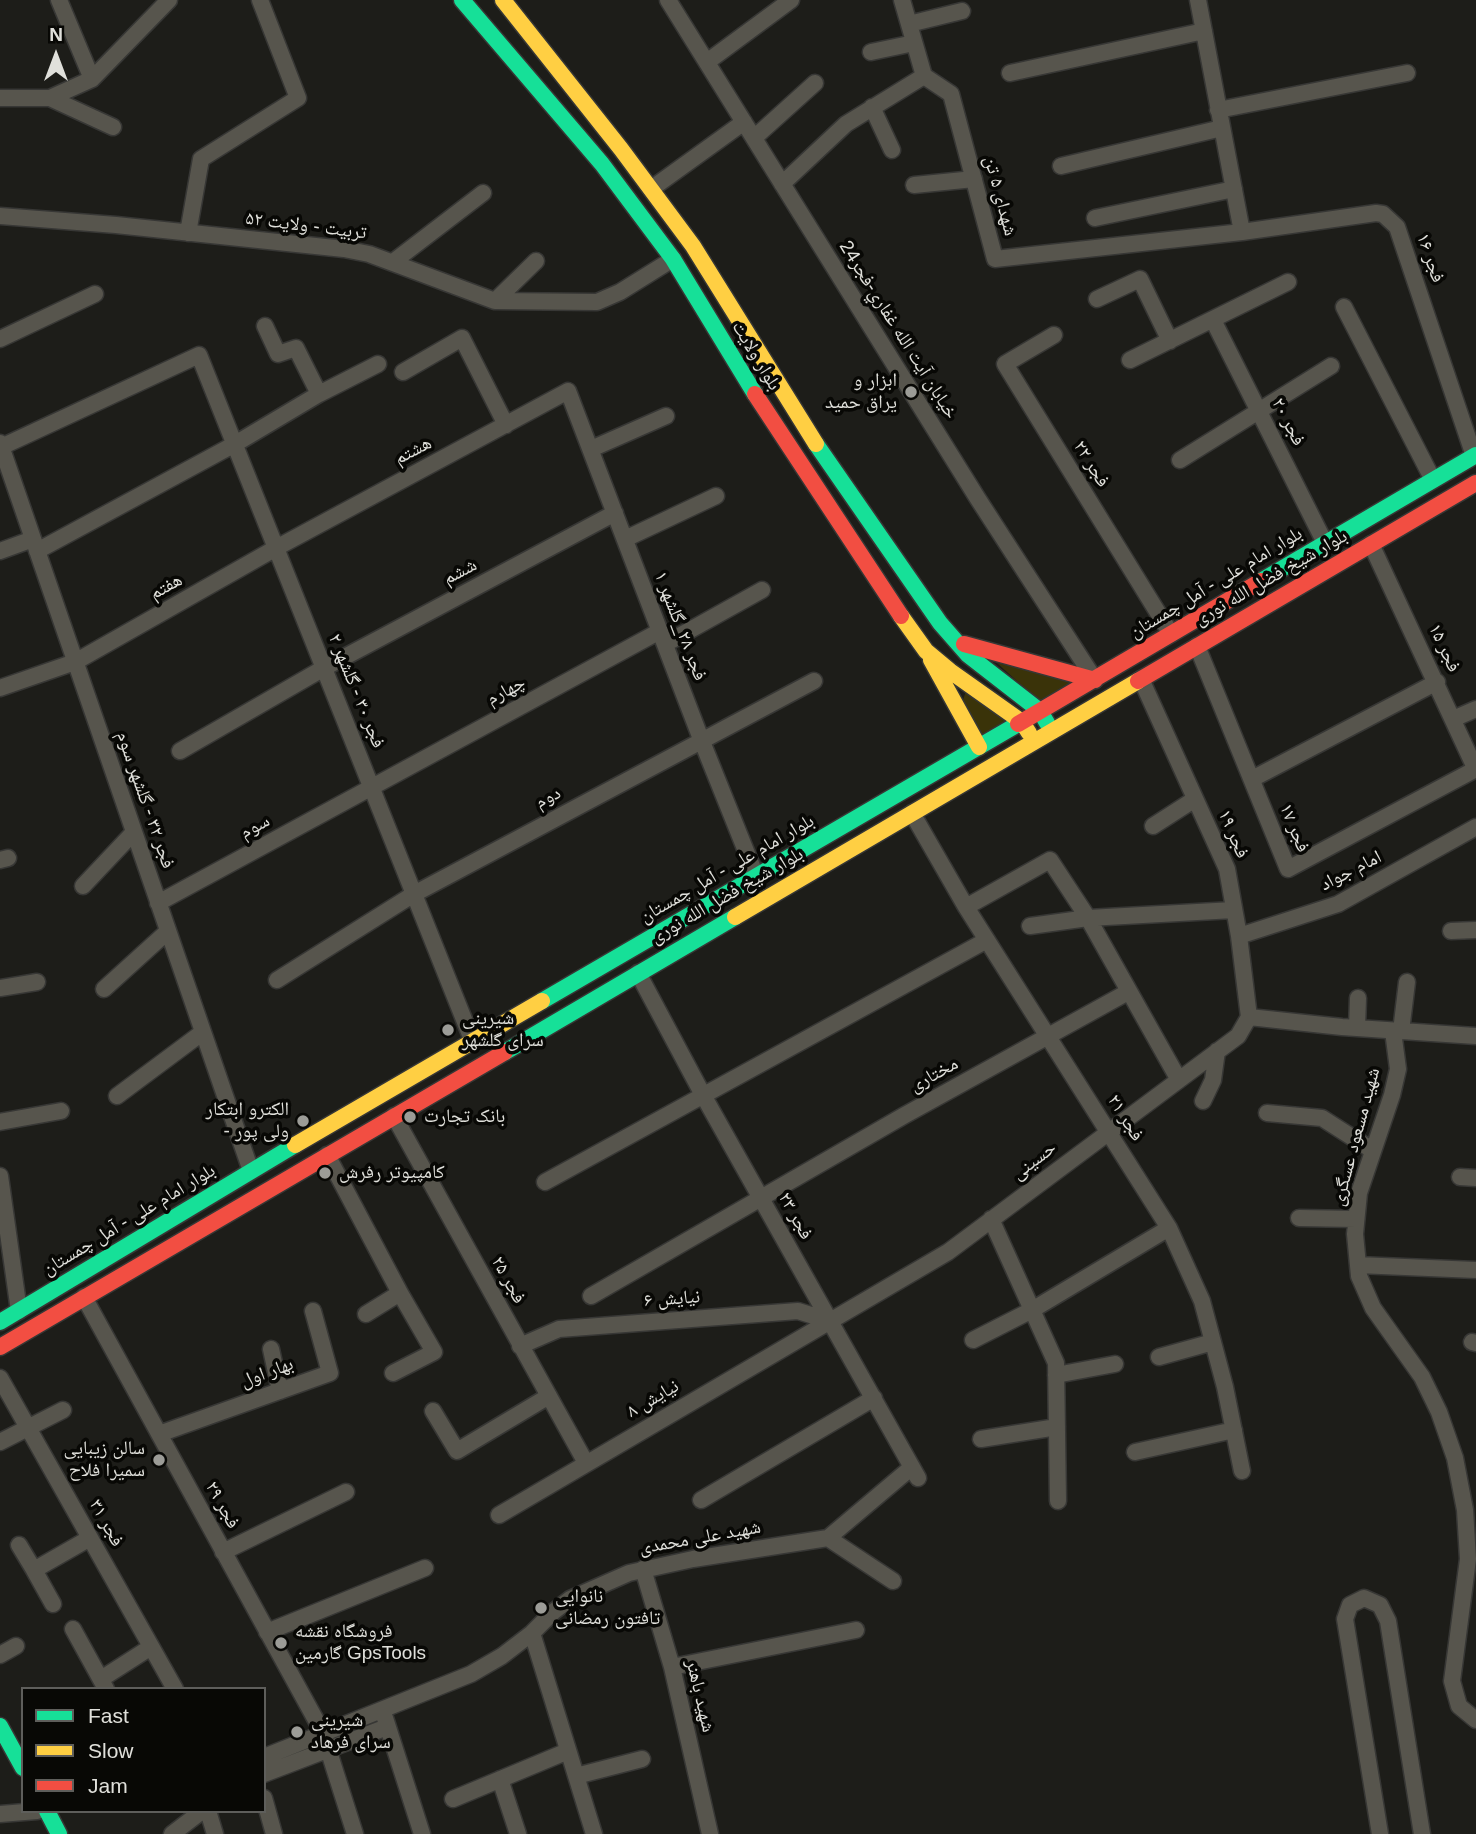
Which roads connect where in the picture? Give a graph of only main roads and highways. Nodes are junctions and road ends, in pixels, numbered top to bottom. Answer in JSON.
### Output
{"nodes":[{"id":1,"x":462,"y":0,"type":"edge"},
{"id":2,"x":503,"y":0,"type":"edge"},
{"id":3,"x":1475,"y":455,"type":"edge"},
{"id":4,"x":1476,"y":483,"type":"edge"},
{"id":5,"x":956,"y":641,"type":"junction"},
{"id":6,"x":926,"y":651,"type":"junction"},
{"id":7,"x":968,"y":655,"type":"junction"},
{"id":8,"x":950,"y":671,"type":"junction"},
{"id":9,"x":1095,"y":680,"type":"junction"},
{"id":10,"x":1040,"y":711,"type":"junction"},
{"id":11,"x":1022,"y":722,"type":"junction"},
{"id":12,"x":1052,"y":731,"type":"junction"},
{"id":13,"x":1034,"y":741,"type":"junction"},
{"id":14,"x":979,"y":747,"type":"junction"},
{"id":15,"x":849,"y":822,"type":"junction"},
{"id":16,"x":860,"y":843,"type":"junction"},
{"id":17,"x":803,"y":849,"type":"junction"},
{"id":18,"x":814,"y":870,"type":"junction"},
{"id":19,"x":0,"y":1322,"type":"edge"},
{"id":20,"x":0,"y":1346,"type":"edge"},
{"id":21,"x":0,"y":1726,"type":"edge"},
{"id":22,"x":16,"y":1738,"type":"edge"},
{"id":23,"x":21,"y":1759,"type":"edge"},
{"id":24,"x":48,"y":1813,"type":"edge"},
{"id":25,"x":59,"y":1833,"type":"edge"}],
"edges":[{"from":1,"to":6,"type":"main road","name":"بلوار ولایت"},
{"from":2,"to":5,"type":"main road","name":"بلوار ولایت"},
{"from":3,"to":9,"type":"main road","name":"بلوار امام علی - آمل چمستان"},
{"from":4,"to":12,"type":"main road","name":"بلوار شیخ فضل الله نوری"},
{"from":5,"to":7,"type":"main road","name":"بلوار ولایت"},
{"from":5,"to":9,"type":"main road"},
{"from":6,"to":8,"type":"main road","name":"بلوار ولایت"},
{"from":6,"to":14,"type":"main road"},
{"from":7,"to":8,"type":"main road"},
{"from":7,"to":10,"type":"main road","name":"بلوار ولایت"},
{"from":8,"to":11,"type":"main road","name":"بلوار ولایت"},
{"from":9,"to":10,"type":"main road","name":"بلوار امام علی - آمل چمستان"},
{"from":10,"to":11,"type":"main road","name":"بلوار امام علی - آمل چمستان"},
{"from":10,"to":12,"type":"main road"},
{"from":11,"to":13,"type":"main road"},
{"from":11,"to":14,"type":"main road","name":"بلوار امام علی - آمل چمستان"},
{"from":12,"to":13,"type":"main road","name":"بلوار شیخ فضل الله نوری"},
{"from":13,"to":16,"type":"main road","name":"بلوار شیخ فضل الله نوری"},
{"from":14,"to":15,"type":"main road","name":"بلوار امام علی - آمل چمستان"},
{"from":15,"to":16,"type":"main road"},
{"from":15,"to":17,"type":"main road","name":"بلوار امام علی - آمل چمستان"},
{"from":16,"to":18,"type":"main road","name":"بلوار شیخ فضل الله نوری"},
{"from":17,"to":18,"type":"main road"},
{"from":17,"to":19,"type":"main road","name":"بلوار امام علی - آمل چمستان"},
{"from":18,"to":20,"type":"main road","name":"بلوار شیخ فضل الله نوری"},
{"from":21,"to":22,"type":"main road"},
{"from":22,"to":23,"type":"main road"},
{"from":24,"to":25,"type":"main road"}]}
